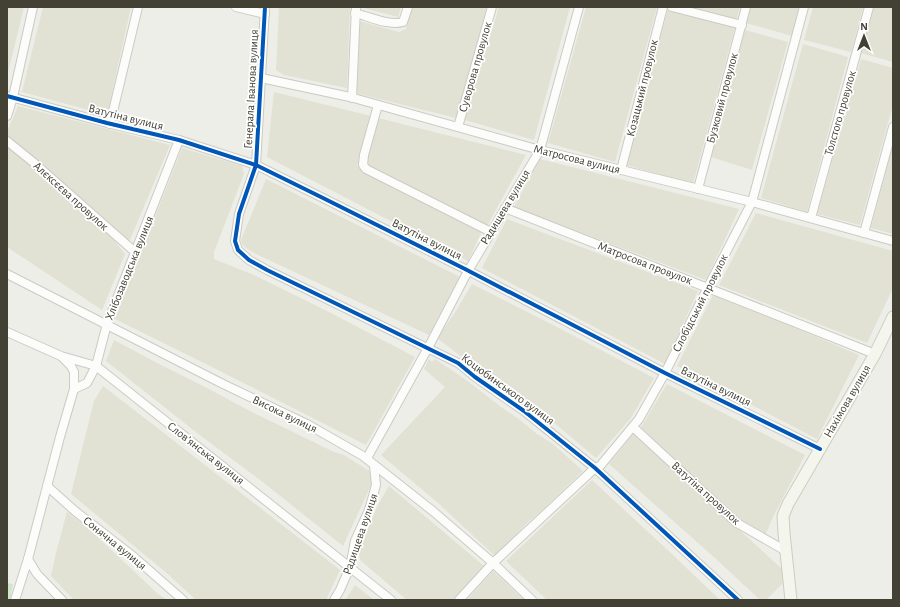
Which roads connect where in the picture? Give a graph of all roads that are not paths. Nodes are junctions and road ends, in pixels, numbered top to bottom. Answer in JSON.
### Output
{"nodes":[{"id":1,"x":33,"y":7,"type":"edge"},
{"id":2,"x":138,"y":7,"type":"edge"},
{"id":3,"x":236,"y":7,"type":"edge"},
{"id":4,"x":408,"y":7,"type":"edge"},
{"id":5,"x":492,"y":7,"type":"edge"},
{"id":6,"x":578,"y":7,"type":"edge"},
{"id":7,"x":663,"y":7,"type":"edge"},
{"id":8,"x":672,"y":7,"type":"edge"},
{"id":9,"x":746,"y":7,"type":"edge"},
{"id":10,"x":804,"y":7,"type":"edge"},
{"id":11,"x":869,"y":7,"type":"edge"},
{"id":12,"x":356,"y":10,"type":"edge"},
{"id":13,"x":265,"y":11,"type":"edge"},
{"id":14,"x":742,"y":25,"type":"junction"},
{"id":15,"x":261,"y":78,"type":"junction"},
{"id":16,"x":10,"y":96,"type":"edge"},
{"id":17,"x":352,"y":98,"type":"junction"},
{"id":18,"x":378,"y":105,"type":"junction"},
{"id":19,"x":7,"y":116,"type":"edge"},
{"id":20,"x":110,"y":124,"type":"junction"},
{"id":21,"x":458,"y":127,"type":"junction"},
{"id":22,"x":893,"y":127,"type":"edge"},
{"id":23,"x":180,"y":140,"type":"junction"},
{"id":24,"x":7,"y":141,"type":"edge"},
{"id":25,"x":540,"y":150,"type":"junction"},
{"id":26,"x":256,"y":165,"type":"junction"},
{"id":27,"x":621,"y":170,"type":"junction"},
{"id":28,"x":698,"y":189,"type":"junction"},
{"id":29,"x":752,"y":202,"type":"junction"},
{"id":30,"x":505,"y":208,"type":"junction"},
{"id":31,"x":811,"y":218,"type":"junction"},
{"id":32,"x":491,"y":232,"type":"junction"},
{"id":33,"x":864,"y":233,"type":"junction"},
{"id":34,"x":235,"y":241,"type":"joint"},
{"id":35,"x":893,"y":241,"type":"edge"},
{"id":36,"x":135,"y":252,"type":"junction"},
{"id":37,"x":468,"y":271,"type":"junction"},
{"id":38,"x":7,"y":274,"type":"edge"},
{"id":39,"x":708,"y":287,"type":"junction"},
{"id":40,"x":893,"y":317,"type":"edge"},
{"id":41,"x":106,"y":324,"type":"junction"},
{"id":42,"x":7,"y":332,"type":"edge"},
{"id":43,"x":428,"y":348,"type":"junction"},
{"id":44,"x":875,"y":354,"type":"junction"},
{"id":45,"x":61,"y":356,"type":"junction"},
{"id":46,"x":96,"y":366,"type":"junction"},
{"id":47,"x":665,"y":372,"type":"junction"},
{"id":48,"x":74,"y":389,"type":"junction"},
{"id":49,"x":633,"y":427,"type":"junction"},
{"id":50,"x":820,"y":449,"type":"junction"},
{"id":51,"x":367,"y":458,"type":"junction"},
{"id":52,"x":374,"y":465,"type":"junction"},
{"id":53,"x":595,"y":468,"type":"junction"},
{"id":54,"x":47,"y":486,"type":"junction"},
{"id":55,"x":786,"y":551,"type":"junction"},
{"id":56,"x":28,"y":559,"type":"junction"},
{"id":57,"x":493,"y":563,"type":"junction"},
{"id":58,"x":350,"y":567,"type":"junction"},
{"id":59,"x":14,"y":600,"type":"edge"},
{"id":60,"x":62,"y":600,"type":"edge"},
{"id":61,"x":183,"y":600,"type":"edge"},
{"id":62,"x":334,"y":600,"type":"edge"},
{"id":63,"x":392,"y":600,"type":"edge"},
{"id":64,"x":460,"y":600,"type":"edge"},
{"id":65,"x":532,"y":600,"type":"edge"},
{"id":66,"x":738,"y":600,"type":"edge"},
{"id":67,"x":792,"y":600,"type":"edge"}],
"edges":[{"from":1,"to":16,"type":"street"},
{"from":2,"to":20,"type":"street"},
{"from":3,"to":13,"type":"street"},
{"from":4,"to":12,"type":"street"},
{"from":5,"to":21,"type":"street","name":"Суворова провулок"},
{"from":6,"to":25,"type":"street","name":"Радищева вулиця"},
{"from":7,"to":27,"type":"street","name":"Козацький провулок"},
{"from":8,"to":14,"type":"street"},
{"from":9,"to":14,"type":"street","name":"Бузковий провулок"},
{"from":10,"to":29,"type":"street","name":"Слобідський провулок"},
{"from":11,"to":31,"type":"street","name":"Толстого провулок"},
{"from":12,"to":17,"type":"street"},
{"from":13,"to":15,"type":"street","name":"Генерала Іванова вулиця"},
{"from":14,"to":28,"type":"street","name":"Бузковий провулок"},
{"from":15,"to":17,"type":"street","name":"Матросова вулиця"},
{"from":15,"to":26,"type":"street","name":"Генерала Іванова вулиця"},
{"from":16,"to":19,"type":"street"},
{"from":16,"to":20,"type":"street","name":"Ватутіна вулиця"},
{"from":17,"to":18,"type":"street","name":"Матросова вулиця"},
{"from":18,"to":21,"type":"street","name":"Матросова вулиця"},
{"from":18,"to":32,"type":"street"},
{"from":20,"to":23,"type":"street","name":"Ватутіна вулиця"},
{"from":21,"to":25,"type":"street","name":"Матросова вулиця"},
{"from":22,"to":33,"type":"street"},
{"from":23,"to":26,"type":"street","name":"Ватутіна вулиця"},
{"from":23,"to":36,"type":"street","name":"Хлібозаводська вулиця"},
{"from":24,"to":36,"type":"street","name":"Алєксєєва провулок"},
{"from":25,"to":27,"type":"street","name":"Матросова вулиця"},
{"from":25,"to":30,"type":"street","name":"Радищева вулиця"},
{"from":26,"to":34,"type":"street","name":"Генерала Іванова вулиця"},
{"from":26,"to":37,"type":"street","name":"Ватутіна вулиця"},
{"from":27,"to":28,"type":"street","name":"Матросова вулиця"},
{"from":28,"to":29,"type":"street","name":"Матросова вулиця"},
{"from":29,"to":31,"type":"street","name":"Матросова вулиця"},
{"from":29,"to":39,"type":"street","name":"Слобідський провулок"},
{"from":30,"to":32,"type":"street","name":"Радищева вулиця"},
{"from":30,"to":39,"type":"street","name":"Матросова провулок"},
{"from":31,"to":33,"type":"street","name":"Матросова вулиця"},
{"from":32,"to":37,"type":"street","name":"Радищева вулиця"},
{"from":33,"to":35,"type":"street","name":"Матросова вулиця"},
{"from":34,"to":43,"type":"street","name":"Коцюбинського вулиця"},
{"from":36,"to":41,"type":"street","name":"Хлібозаводська вулиця"},
{"from":37,"to":43,"type":"street","name":"Радищева вулиця"},
{"from":37,"to":47,"type":"street","name":"Ватутіна вулиця"},
{"from":38,"to":41,"type":"street","name":"Висока вулиця"},
{"from":39,"to":44,"type":"street","name":"Матросова провулок"},
{"from":39,"to":47,"type":"street","name":"Слобідський провулок"},
{"from":40,"to":44,"type":"street","name":"Нахімова вулиця"},
{"from":41,"to":46,"type":"street","name":"Хлібозаводська вулиця"},
{"from":41,"to":51,"type":"street","name":"Висока вулиця"},
{"from":42,"to":45,"type":"street","name":"Слов’янська вулиця"},
{"from":43,"to":51,"type":"street","name":"Радищева вулиця"},
{"from":43,"to":53,"type":"street","name":"Коцюбинського вулиця"},
{"from":44,"to":50,"type":"street","name":"Нахімова вулиця"},
{"from":45,"to":46,"type":"street","name":"Слов’янська вулиця"},
{"from":45,"to":48,"type":"street"},
{"from":46,"to":48,"type":"street","name":"Хлібозаводська вулиця"},
{"from":46,"to":58,"type":"street","name":"Слов’янська вулиця"},
{"from":47,"to":49,"type":"street","name":"Слобідський провулок"},
{"from":47,"to":50,"type":"street","name":"Ватутіна вулиця"},
{"from":48,"to":54,"type":"street"},
{"from":49,"to":53,"type":"street","name":"Слобідський провулок"},
{"from":49,"to":55,"type":"street","name":"Ватутіна провулок"},
{"from":50,"to":55,"type":"street","name":"Нахімова вулиця"},
{"from":51,"to":52,"type":"street","name":"Висока вулиця"},
{"from":52,"to":57,"type":"street","name":"Висока вулиця"},
{"from":52,"to":58,"type":"street","name":"Радищева вулиця"},
{"from":53,"to":57,"type":"street","name":"Слобідський провулок"},
{"from":53,"to":66,"type":"street","name":"Коцюбинського вулиця"},
{"from":54,"to":56,"type":"street"},
{"from":54,"to":61,"type":"street","name":"Сонячна вулиця"},
{"from":55,"to":67,"type":"street","name":"Нахімова вулиця"},
{"from":56,"to":59,"type":"street"},
{"from":56,"to":60,"type":"street"},
{"from":57,"to":64,"type":"street","name":"Слобідський провулок"},
{"from":57,"to":65,"type":"street","name":"Висока вулиця"},
{"from":58,"to":62,"type":"street","name":"Радищева вулиця"},
{"from":58,"to":63,"type":"street","name":"Слов’янська вулиця"}]}
